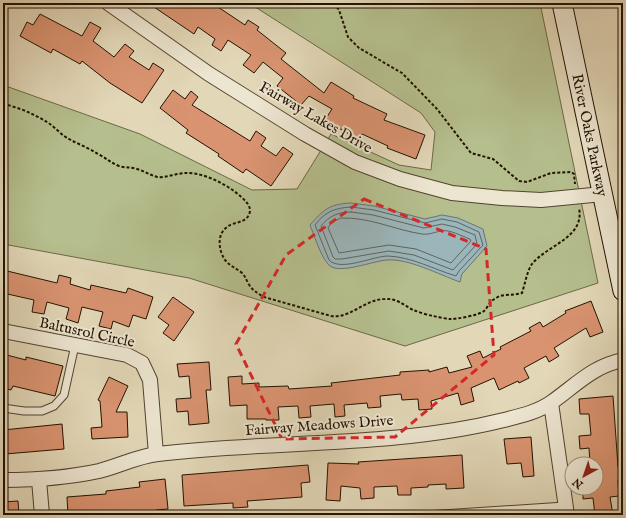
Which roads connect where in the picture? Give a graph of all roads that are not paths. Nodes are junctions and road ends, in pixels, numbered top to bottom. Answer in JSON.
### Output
{"nodes":[{"id":1,"x":108,"y":3,"type":"edge"},
{"id":2,"x":562,"y":3,"type":"edge"},
{"id":3,"x":603,"y":194,"type":"junction"},
{"id":4,"x":623,"y":291,"type":"edge"},
{"id":5,"x":3,"y":331,"type":"edge"},
{"id":6,"x":75,"y":345,"type":"junction"},
{"id":7,"x":623,"y":360,"type":"edge"},
{"id":8,"x":551,"y":403,"type":"junction"},
{"id":9,"x":3,"y":408,"type":"edge"},
{"id":10,"x":156,"y":454,"type":"junction"},
{"id":11,"x":3,"y":480,"type":"edge"},
{"id":12,"x":39,"y":480,"type":"junction"},
{"id":13,"x":566,"y":510,"type":"edge"},
{"id":14,"x":42,"y":515,"type":"edge"},
{"id":15,"x":426,"y":515,"type":"edge"}],
"edges":[{"from":1,"to":3,"type":"street","name":"Fairway Lakes Drive"},
{"from":2,"to":3,"type":"street","name":"River Oaks Parkway"},
{"from":3,"to":4,"type":"street","name":"River Oaks Parkway"},
{"from":5,"to":6,"type":"street","name":"Baltusrol Circle"},
{"from":6,"to":9,"type":"lane"},
{"from":6,"to":10,"type":"street","name":"Baltusrol Circle"},
{"from":7,"to":8,"type":"street","name":"Fairway Meadows Drive"},
{"from":8,"to":10,"type":"street","name":"Fairway Meadows Drive"},
{"from":8,"to":13,"type":"street"},
{"from":10,"to":12,"type":"street","name":"Fairway Meadows Drive"},
{"from":11,"to":12,"type":"street","name":"Fairway Meadows Drive"},
{"from":12,"to":14,"type":"street"},
{"from":13,"to":15,"type":"lane"}]}
